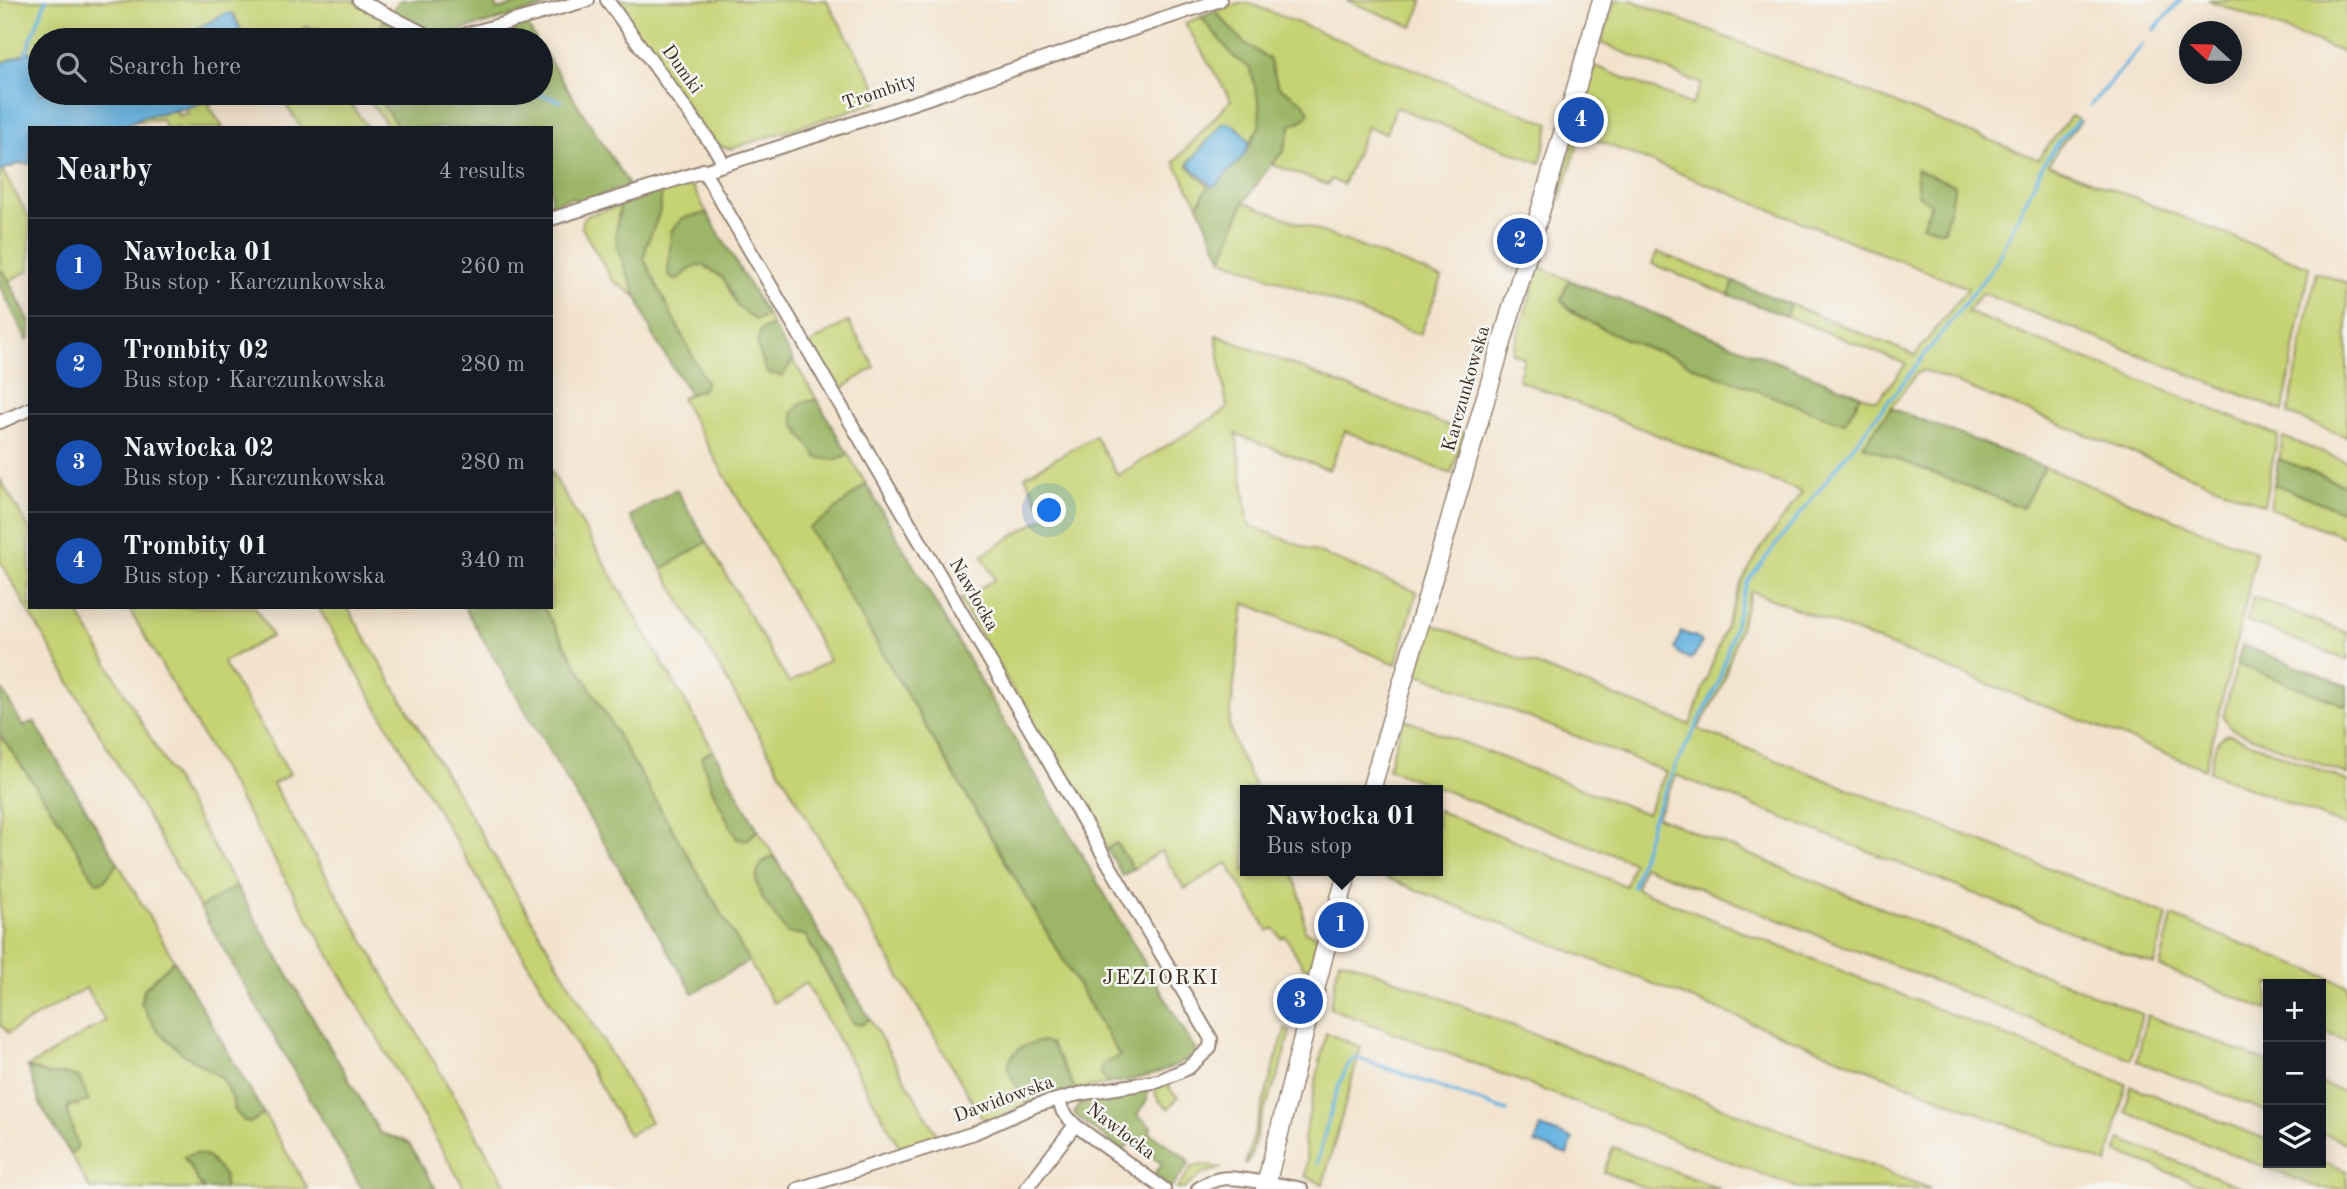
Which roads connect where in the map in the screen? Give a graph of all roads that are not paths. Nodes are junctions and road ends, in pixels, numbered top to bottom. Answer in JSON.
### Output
{"nodes":[{"id":1,"x":359,"y":0,"type":"edge"},
{"id":2,"x":588,"y":0,"type":"edge"},
{"id":3,"x":607,"y":0,"type":"edge"},
{"id":4,"x":1220,"y":0,"type":"edge"},
{"id":5,"x":1602,"y":0,"type":"edge"},
{"id":6,"x":414,"y":28,"type":"edge"},
{"id":7,"x":487,"y":28,"type":"edge"},
{"id":8,"x":724,"y":164,"type":"junction"},
{"id":9,"x":703,"y":170,"type":"junction"},
{"id":10,"x":553,"y":218,"type":"edge"},
{"id":11,"x":28,"y":410,"type":"edge"},
{"id":12,"x":0,"y":422,"type":"edge"},
{"id":13,"x":1372,"y":785,"type":"edge"},
{"id":14,"x":1347,"y":876,"type":"edge"},
{"id":15,"x":1211,"y":1039,"type":"joint"},
{"id":16,"x":1059,"y":1101,"type":"junction"},
{"id":17,"x":1075,"y":1125,"type":"junction"},
{"id":18,"x":1267,"y":1187,"type":"edge"},
{"id":19,"x":798,"y":1189,"type":"edge"},
{"id":20,"x":1026,"y":1189,"type":"edge"},
{"id":21,"x":1164,"y":1189,"type":"edge"},
{"id":22,"x":1198,"y":1189,"type":"edge"},
{"id":23,"x":1301,"y":1189,"type":"edge"}],
"edges":[{"from":1,"to":6,"type":"street"},
{"from":2,"to":7,"type":"street"},
{"from":3,"to":8,"type":"street","name":"Dumki"},
{"from":4,"to":8,"type":"street","name":"Trombity"},
{"from":5,"to":13,"type":"street","name":"Karczunkowska"},
{"from":8,"to":9,"type":"street","name":"Trombity"},
{"from":9,"to":10,"type":"street","name":"Trombity"},
{"from":9,"to":15,"type":"street","name":"Nawłocka"},
{"from":11,"to":12,"type":"street"},
{"from":14,"to":18,"type":"street"},
{"from":15,"to":16,"type":"street","name":"Dawidowska"},
{"from":16,"to":17,"type":"street","name":"Nawłocka"},
{"from":16,"to":19,"type":"street","name":"Dawidowska"},
{"from":17,"to":20,"type":"street"},
{"from":17,"to":21,"type":"street","name":"Nawłocka"},
{"from":18,"to":22,"type":"street"},
{"from":18,"to":23,"type":"street"}]}
